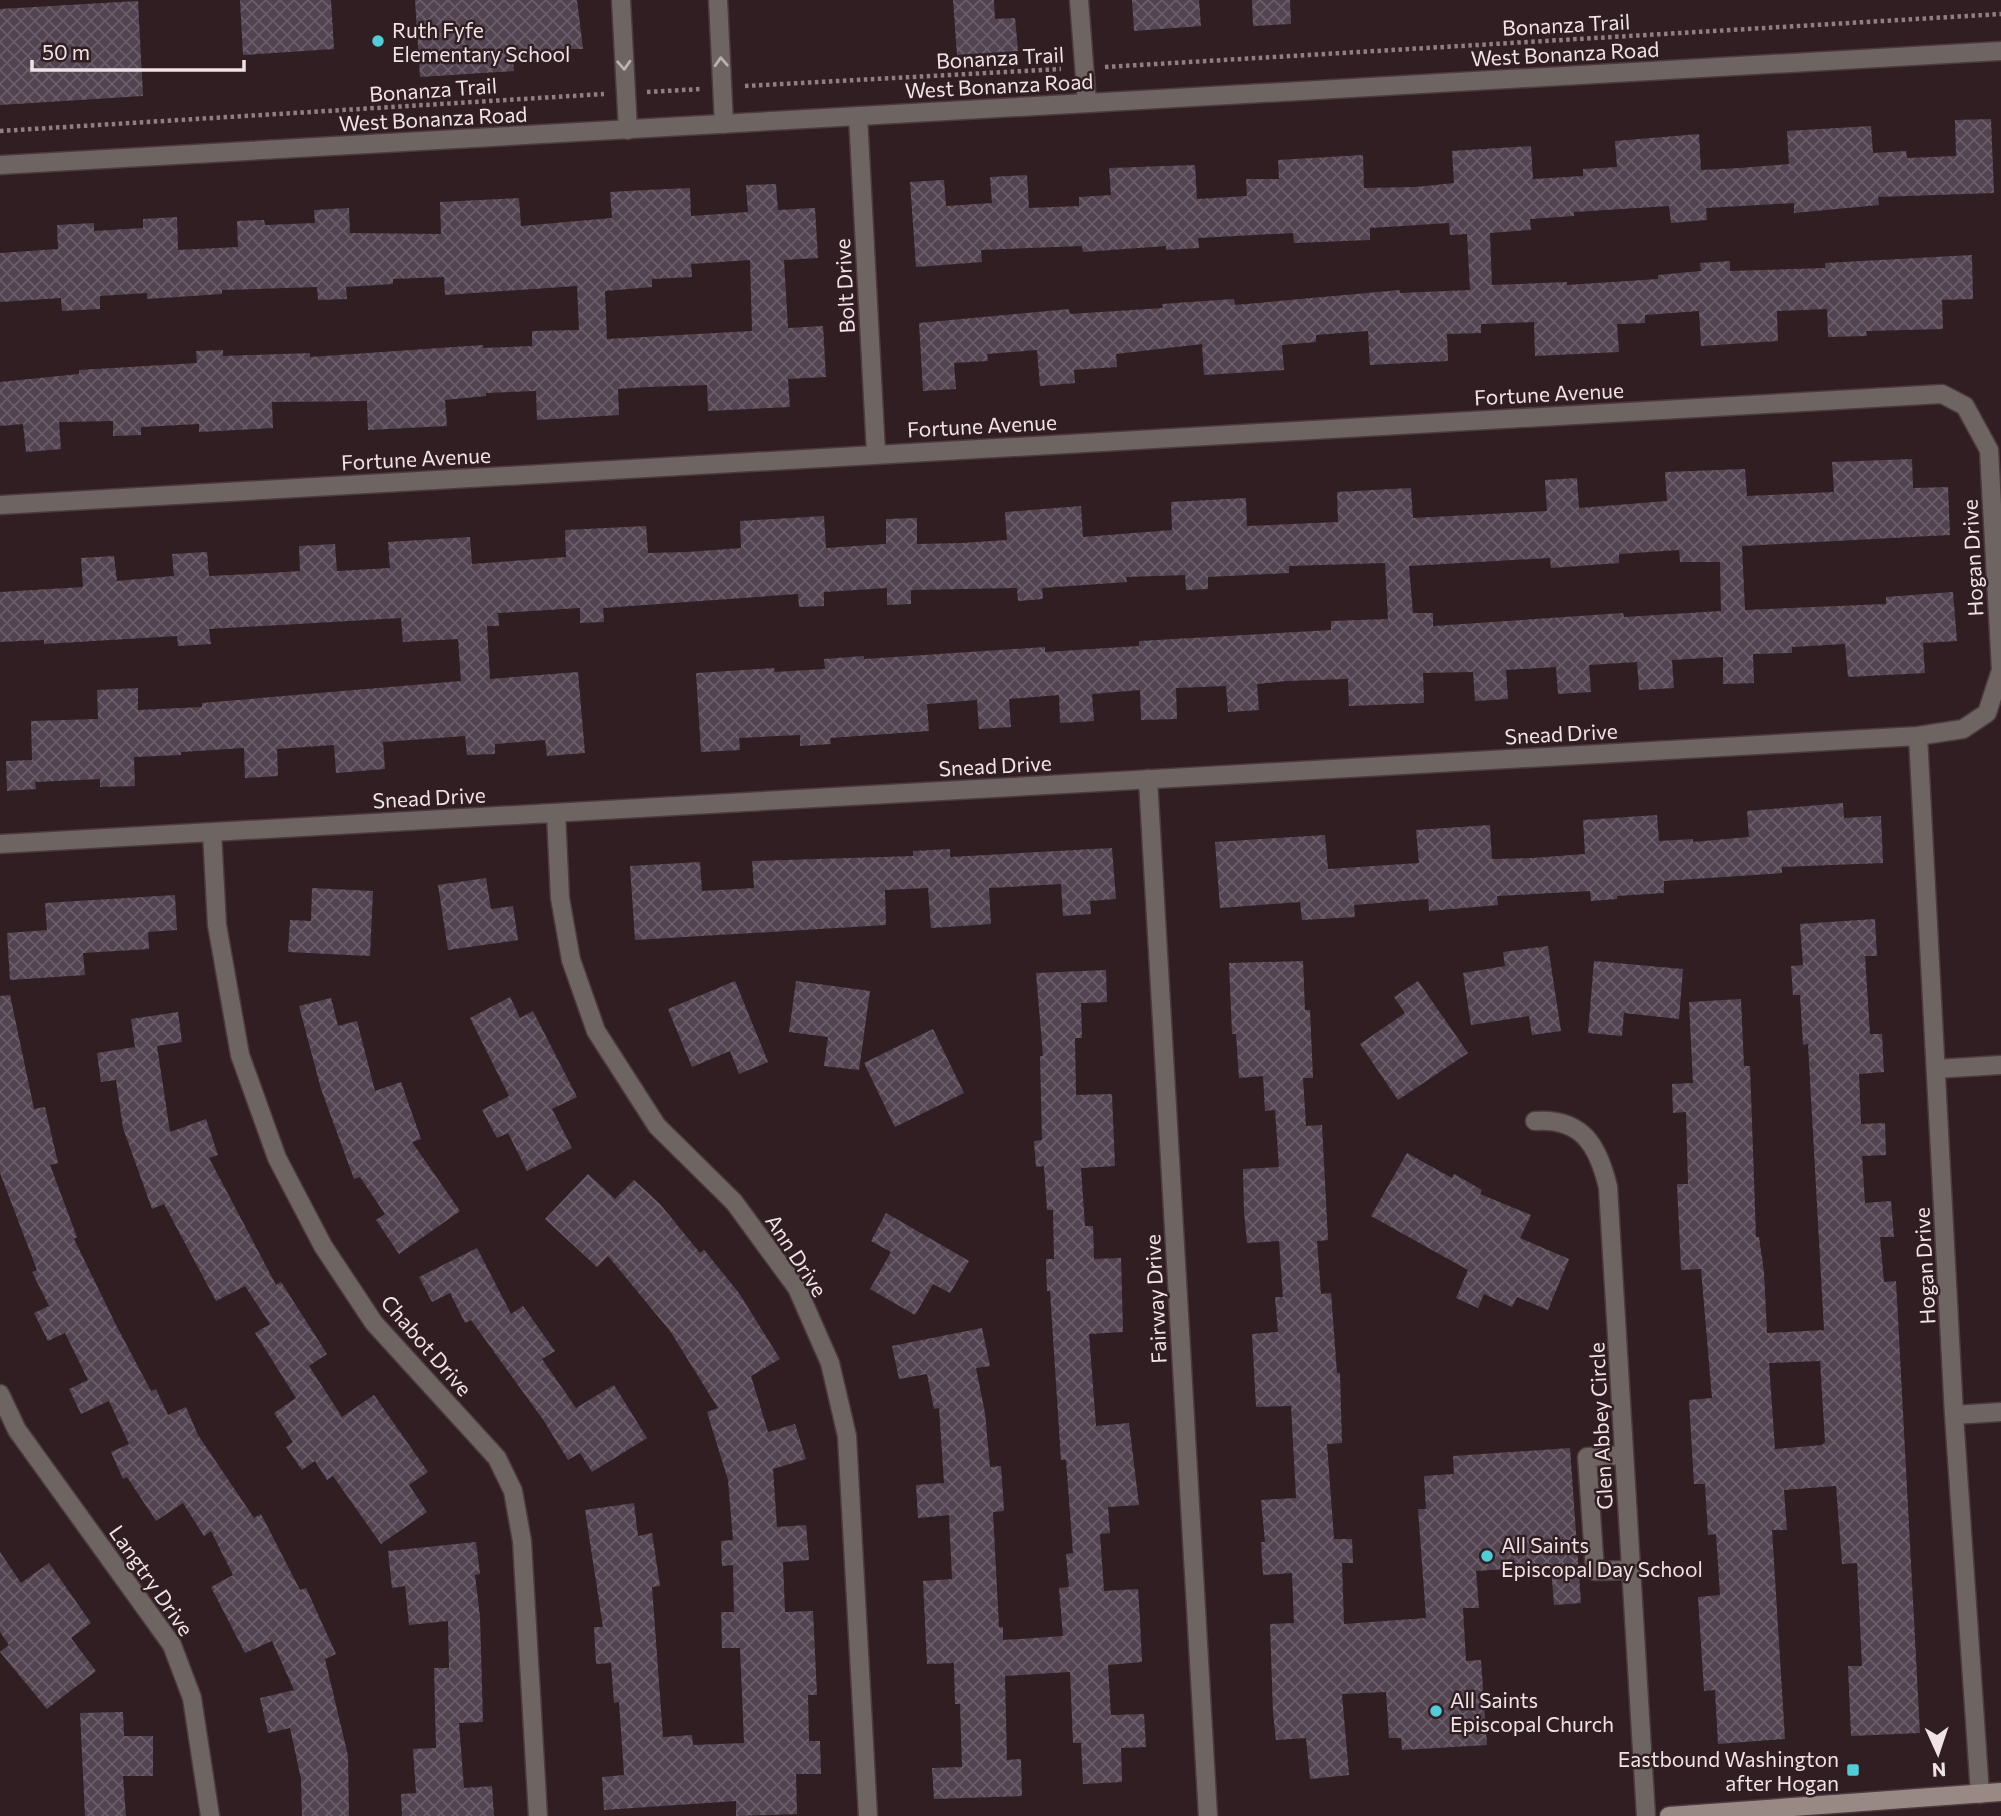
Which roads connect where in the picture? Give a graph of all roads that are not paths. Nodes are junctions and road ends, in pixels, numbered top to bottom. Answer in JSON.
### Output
{"nodes":[{"id":1,"x":621,"y":0,"type":"edge"},
{"id":2,"x":718,"y":0,"type":"edge"},
{"id":3,"x":1079,"y":0,"type":"edge"},
{"id":4,"x":2001,"y":51,"type":"edge"},
{"id":5,"x":1087,"y":103,"type":"junction"},
{"id":6,"x":858,"y":116,"type":"junction"},
{"id":7,"x":724,"y":124,"type":"junction"},
{"id":8,"x":628,"y":130,"type":"junction"},
{"id":9,"x":0,"y":165,"type":"edge"},
{"id":10,"x":1965,"y":406,"type":"joint"},
{"id":11,"x":876,"y":453,"type":"junction"},
{"id":12,"x":0,"y":505,"type":"edge"},
{"id":13,"x":1987,"y":713,"type":"joint"},
{"id":14,"x":1918,"y":736,"type":"junction"},
{"id":15,"x":1148,"y":779,"type":"junction"},
{"id":16,"x":556,"y":813,"type":"junction"},
{"id":17,"x":212,"y":832,"type":"junction"},
{"id":18,"x":0,"y":844,"type":"edge"},
{"id":19,"x":2001,"y":1065,"type":"edge"},
{"id":20,"x":1936,"y":1069,"type":"junction"},
{"id":21,"x":1535,"y":1121,"type":"dead end"},
{"id":22,"x":0,"y":1394,"type":"edge"},
{"id":23,"x":2001,"y":1412,"type":"edge"},
{"id":24,"x":1954,"y":1415,"type":"junction"},
{"id":25,"x":1624,"y":1455,"type":"junction"},
{"id":26,"x":1631,"y":1570,"type":"junction"},
{"id":27,"x":2001,"y":1792,"type":"edge"},
{"id":28,"x":1980,"y":1794,"type":"junction"},
{"id":29,"x":210,"y":1816,"type":"edge"},
{"id":30,"x":538,"y":1816,"type":"edge"},
{"id":31,"x":868,"y":1816,"type":"edge"},
{"id":32,"x":1208,"y":1816,"type":"edge"},
{"id":33,"x":1646,"y":1816,"type":"edge"},
{"id":34,"x":1669,"y":1816,"type":"edge"}],
"edges":[{"from":1,"to":8,"type":"street","one_way":true},
{"from":7,"to":2,"type":"street","one_way":true},
{"from":3,"to":5,"type":"street"},
{"from":4,"to":5,"type":"street","name":"West Bonanza Road"},
{"from":5,"to":6,"type":"street","name":"West Bonanza Road"},
{"from":6,"to":7,"type":"street","name":"West Bonanza Road"},
{"from":6,"to":11,"type":"street","name":"Bolt Drive"},
{"from":7,"to":8,"type":"street","name":"West Bonanza Road"},
{"from":8,"to":9,"type":"street","name":"West Bonanza Road"},
{"from":10,"to":11,"type":"street","name":"Fortune Avenue"},
{"from":10,"to":13,"type":"street","name":"Hogan Drive"},
{"from":11,"to":12,"type":"street","name":"Fortune Avenue"},
{"from":13,"to":14,"type":"street","name":"Snead Drive"},
{"from":14,"to":15,"type":"street","name":"Snead Drive"},
{"from":14,"to":20,"type":"street","name":"Hogan Drive"},
{"from":15,"to":16,"type":"street","name":"Snead Drive"},
{"from":15,"to":32,"type":"street","name":"Fairway Drive"},
{"from":16,"to":17,"type":"street","name":"Snead Drive"},
{"from":16,"to":31,"type":"street","name":"Ann Drive"},
{"from":17,"to":18,"type":"street","name":"Snead Drive"},
{"from":17,"to":30,"type":"street","name":"Chabot Drive"},
{"from":19,"to":20,"type":"street"},
{"from":20,"to":24,"type":"street","name":"Hogan Drive"},
{"from":21,"to":25,"type":"street","name":"Glen Abbey Circle"},
{"from":22,"to":29,"type":"street","name":"Langtry Drive"},
{"from":23,"to":24,"type":"street"},
{"from":24,"to":28,"type":"street","name":"Hogan Drive"},
{"from":25,"to":26,"type":"street","name":"Glen Abbey Circle"},
{"from":25,"to":26,"type":"street"},
{"from":26,"to":33,"type":"street","name":"Glen Abbey Circle"},
{"from":27,"to":28,"type":"main road"},
{"from":28,"to":34,"type":"main road"}]}
